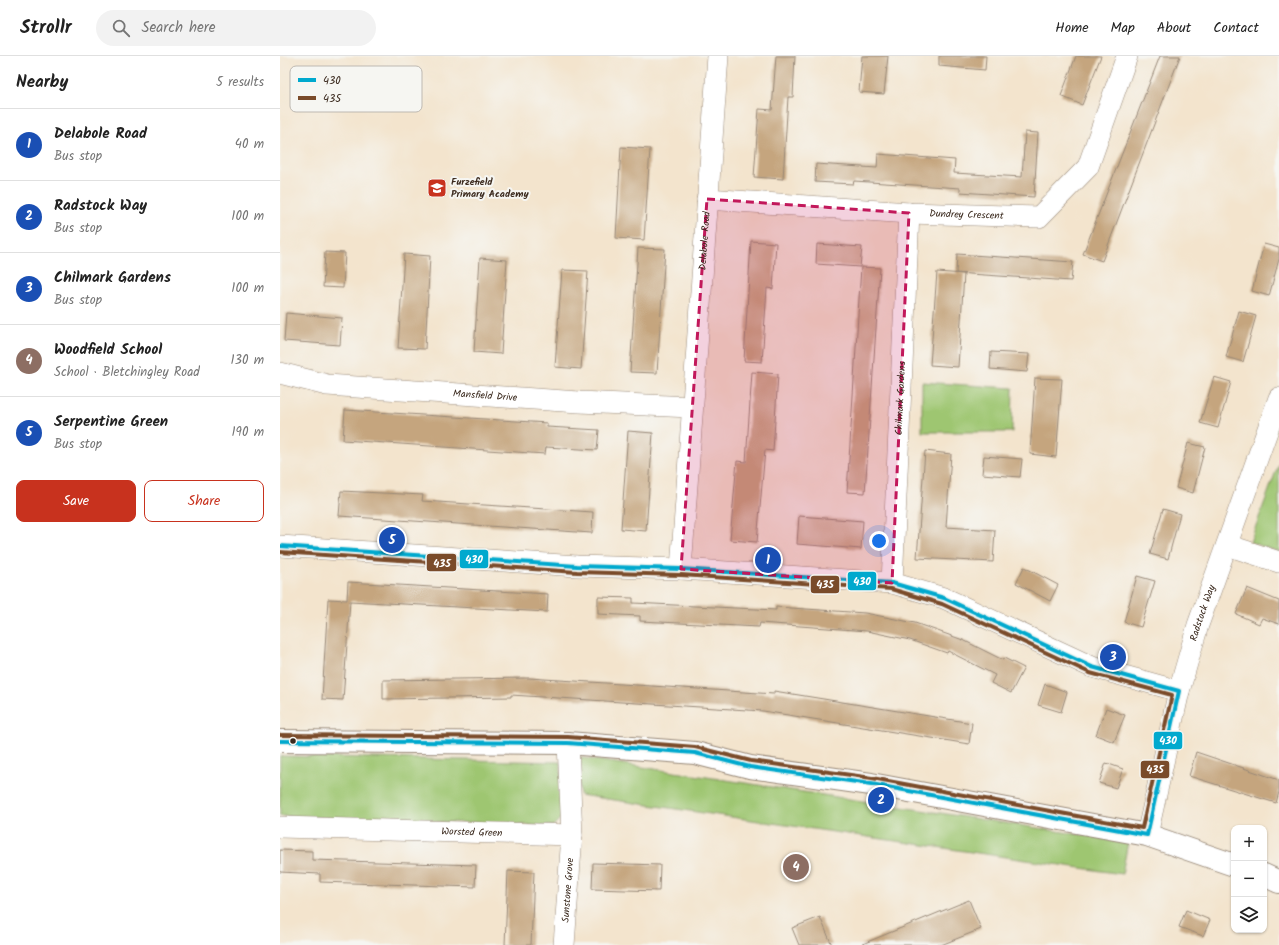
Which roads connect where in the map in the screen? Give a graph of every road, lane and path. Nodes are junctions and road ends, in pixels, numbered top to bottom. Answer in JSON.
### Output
{"nodes":[{"id":1,"x":718,"y":56,"type":"edge"},
{"id":2,"x":1127,"y":56,"type":"edge"},
{"id":3,"x":707,"y":199,"type":"junction"},
{"id":4,"x":909,"y":213,"type":"junction"},
{"id":5,"x":280,"y":373,"type":"edge"},
{"id":6,"x":1279,"y":398,"type":"edge"},
{"id":7,"x":691,"y":407,"type":"junction"},
{"id":8,"x":1227,"y":545,"type":"junction"},
{"id":9,"x":280,"y":546,"type":"edge"},
{"id":10,"x":1279,"y":562,"type":"edge"},
{"id":11,"x":681,"y":569,"type":"junction"},
{"id":12,"x":892,"y":583,"type":"junction"},
{"id":13,"x":1179,"y":691,"type":"junction"},
{"id":14,"x":280,"y":741,"type":"edge"},
{"id":15,"x":568,"y":743,"type":"junction"},
{"id":16,"x":280,"y":827,"type":"edge"},
{"id":17,"x":572,"y":835,"type":"junction"},
{"id":18,"x":1147,"y":835,"type":"junction"},
{"id":19,"x":1231,"y":863,"type":"edge"},
{"id":20,"x":1267,"y":876,"type":"edge"},
{"id":21,"x":1279,"y":882,"type":"edge"},
{"id":22,"x":564,"y":945,"type":"edge"}],
"edges":[{"from":1,"to":3,"type":"street","name":"Delabole Road"},
{"from":2,"to":4,"type":"street","name":"Dundrey Crescent"},
{"from":3,"to":4,"type":"street","name":"Dundrey Crescent"},
{"from":3,"to":7,"type":"street","name":"Delabole Road"},
{"from":4,"to":12,"type":"street","name":"Chilmark Gardens"},
{"from":5,"to":7,"type":"street","name":"Mansfield Drive"},
{"from":6,"to":8,"type":"street","name":"Radstock Way"},
{"from":7,"to":11,"type":"street","name":"Delabole Road"},
{"from":8,"to":10,"type":"street"},
{"from":8,"to":13,"type":"street","name":"Radstock Way"},
{"from":9,"to":11,"type":"street"},
{"from":11,"to":12,"type":"street"},
{"from":12,"to":13,"type":"street"},
{"from":13,"to":18,"type":"street","name":"Radstock Way"},
{"from":14,"to":15,"type":"street"},
{"from":15,"to":17,"type":"street"},
{"from":15,"to":18,"type":"street"},
{"from":16,"to":17,"type":"street","name":"Worsted Green"},
{"from":17,"to":22,"type":"street","name":"Sunstone Grove"},
{"from":18,"to":19,"type":"street"},
{"from":20,"to":21,"type":"street"}]}
